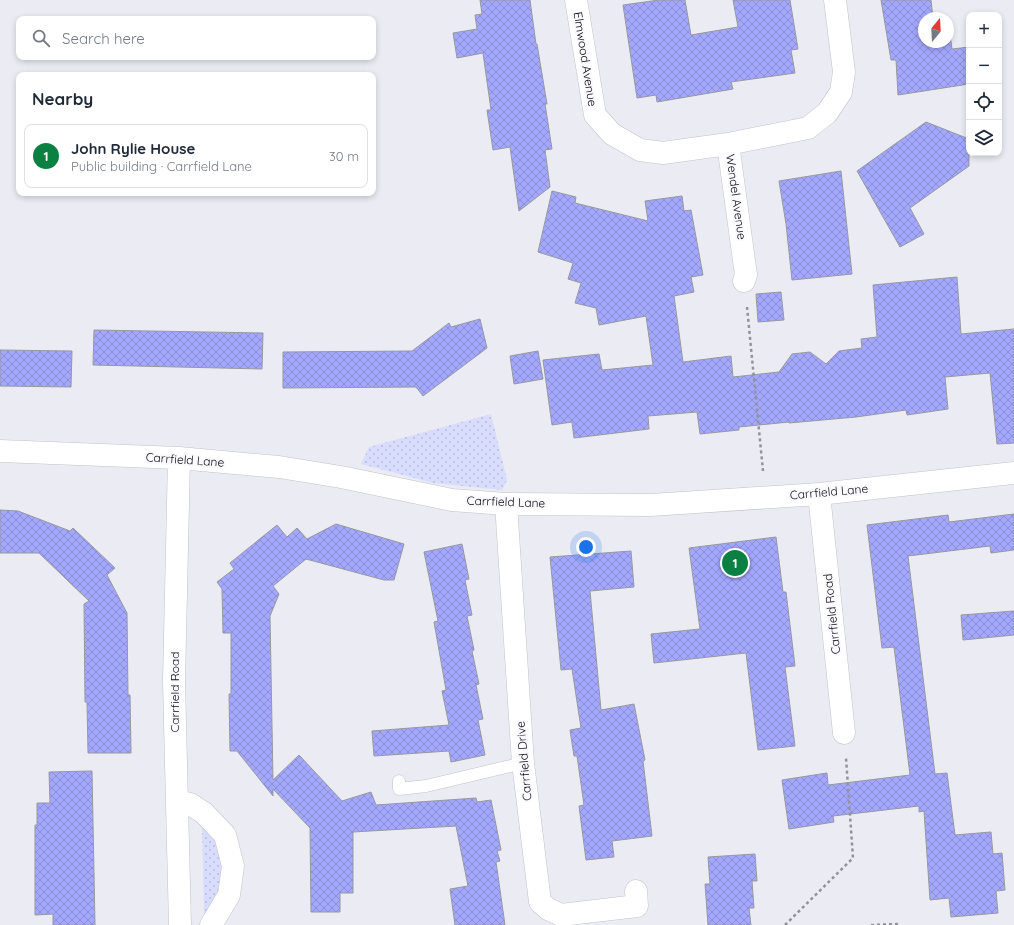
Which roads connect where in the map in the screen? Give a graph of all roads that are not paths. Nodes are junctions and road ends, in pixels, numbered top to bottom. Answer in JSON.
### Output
{"nodes":[{"id":1,"x":576,"y":0,"type":"edge"},
{"id":2,"x":835,"y":0,"type":"edge"},
{"id":3,"x":728,"y":144,"type":"junction"},
{"id":4,"x":744,"y":281,"type":"road end"},
{"id":5,"x":0,"y":451,"type":"edge"},
{"id":6,"x":179,"y":458,"type":"junction"},
{"id":7,"x":1014,"y":473,"type":"edge"},
{"id":8,"x":819,"y":494,"type":"junction"},
{"id":9,"x":506,"y":504,"type":"junction"},
{"id":10,"x":844,"y":733,"type":"road end"},
{"id":11,"x":523,"y":763,"type":"junction"},
{"id":12,"x":399,"y":781,"type":"dead end"},
{"id":13,"x":177,"y":801,"type":"junction"},
{"id":14,"x":636,"y":892,"type":"dead end"},
{"id":15,"x":180,"y":925,"type":"edge"},
{"id":16,"x":211,"y":925,"type":"edge"}],
"edges":[{"from":1,"to":3,"type":"street","name":"Elmwood Avenue"},
{"from":2,"to":3,"type":"street","name":"Wendel Avenue"},
{"from":3,"to":4,"type":"street","name":"Wendel Avenue"},
{"from":5,"to":6,"type":"street","name":"Carrfield Lane"},
{"from":6,"to":9,"type":"street","name":"Carrfield Lane"},
{"from":6,"to":13,"type":"street","name":"Carrfield Road"},
{"from":7,"to":8,"type":"street","name":"Carrfield Lane"},
{"from":8,"to":9,"type":"street","name":"Carrfield Lane"},
{"from":8,"to":10,"type":"street","name":"Carrfield Road"},
{"from":9,"to":11,"type":"street","name":"Carrfield Drive"},
{"from":11,"to":12,"type":"lane"},
{"from":11,"to":14,"type":"street","name":"Carrfield Drive"},
{"from":13,"to":15,"type":"street","name":"Carrfield Road"},
{"from":13,"to":16,"type":"street"}]}
